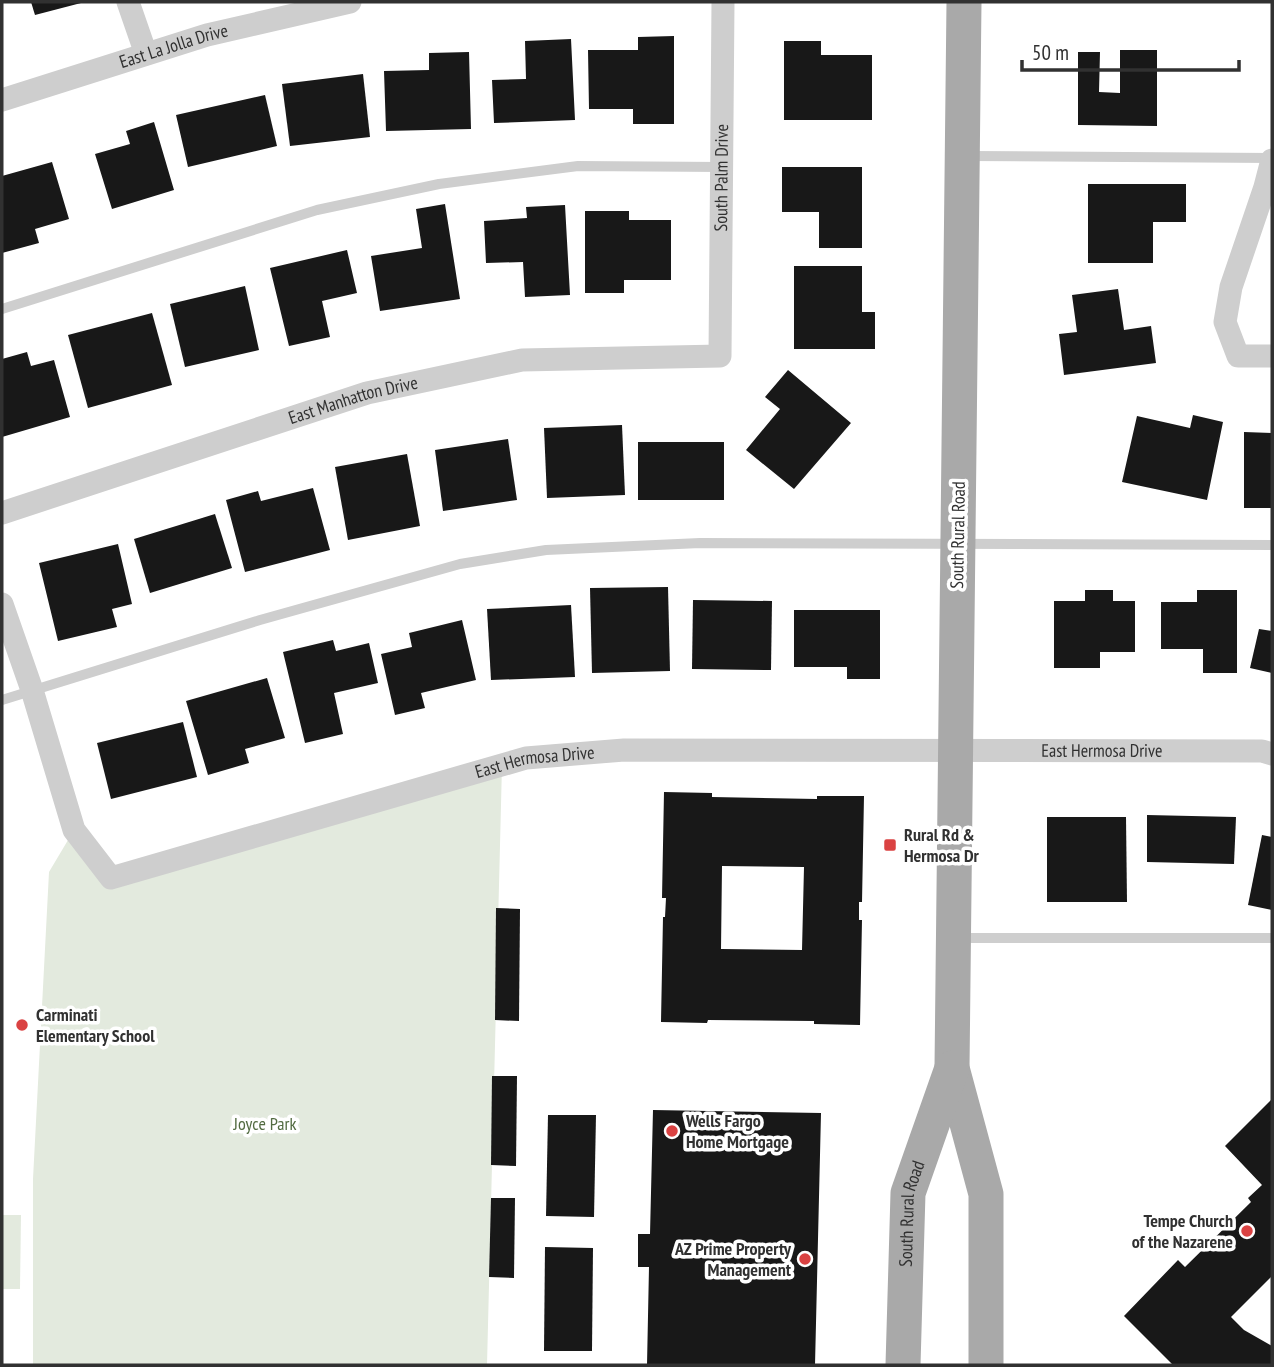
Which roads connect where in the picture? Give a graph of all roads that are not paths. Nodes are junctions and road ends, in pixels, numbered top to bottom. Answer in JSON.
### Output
{"nodes":[{"id":1,"x":128,"y":2,"type":"edge"},
{"id":2,"x":350,"y":2,"type":"edge"},
{"id":3,"x":723,"y":2,"type":"edge"},
{"id":4,"x":964,"y":2,"type":"edge"},
{"id":5,"x":146,"y":54,"type":"junction"},
{"id":6,"x":2,"y":100,"type":"edge"},
{"id":7,"x":962,"y":156,"type":"junction"},
{"id":8,"x":1272,"y":159,"type":"edge"},
{"id":9,"x":723,"y":167,"type":"junction"},
{"id":10,"x":2,"y":309,"type":"edge"},
{"id":11,"x":720,"y":356,"type":"joint"},
{"id":12,"x":1272,"y":356,"type":"edge"},
{"id":13,"x":2,"y":513,"type":"edge"},
{"id":14,"x":959,"y":545,"type":"junction"},
{"id":15,"x":1272,"y":545,"type":"edge"},
{"id":16,"x":2,"y":604,"type":"edge"},
{"id":17,"x":32,"y":690,"type":"junction"},
{"id":18,"x":2,"y":700,"type":"edge"},
{"id":19,"x":954,"y":751,"type":"junction"},
{"id":20,"x":1272,"y":754,"type":"edge"},
{"id":21,"x":952,"y":939,"type":"junction"},
{"id":22,"x":1272,"y":939,"type":"edge"},
{"id":23,"x":952,"y":1068,"type":"junction"},
{"id":24,"x":903,"y":1365,"type":"edge"},
{"id":25,"x":986,"y":1365,"type":"edge"}],
"edges":[{"from":1,"to":5,"type":"street"},
{"from":2,"to":5,"type":"street","name":"East La Jolla Drive"},
{"from":3,"to":9,"type":"street","name":"South Palm Drive"},
{"from":4,"to":7,"type":"main road","name":"South Rural Road"},
{"from":5,"to":6,"type":"street","name":"East La Jolla Drive"},
{"from":7,"to":8,"type":"lane"},
{"from":7,"to":14,"type":"main road","name":"South Rural Road"},
{"from":8,"to":12,"type":"street"},
{"from":9,"to":10,"type":"lane"},
{"from":9,"to":11,"type":"street","name":"South Palm Drive"},
{"from":11,"to":13,"type":"street","name":"East Manhatton Drive"},
{"from":14,"to":15,"type":"lane"},
{"from":14,"to":17,"type":"lane"},
{"from":14,"to":19,"type":"main road","name":"South Rural Road"},
{"from":16,"to":17,"type":"street","name":"East Hermosa Drive"},
{"from":17,"to":18,"type":"lane"},
{"from":17,"to":19,"type":"street","name":"East Hermosa Drive"},
{"from":19,"to":20,"type":"street","name":"East Hermosa Drive"},
{"from":19,"to":21,"type":"main road","name":"South Rural Road"},
{"from":21,"to":22,"type":"lane"},
{"from":21,"to":23,"type":"main road","name":"South Rural Road"},
{"from":23,"to":24,"type":"main road","name":"South Rural Road"},
{"from":23,"to":25,"type":"main road","name":"South Rural Road"}]}
